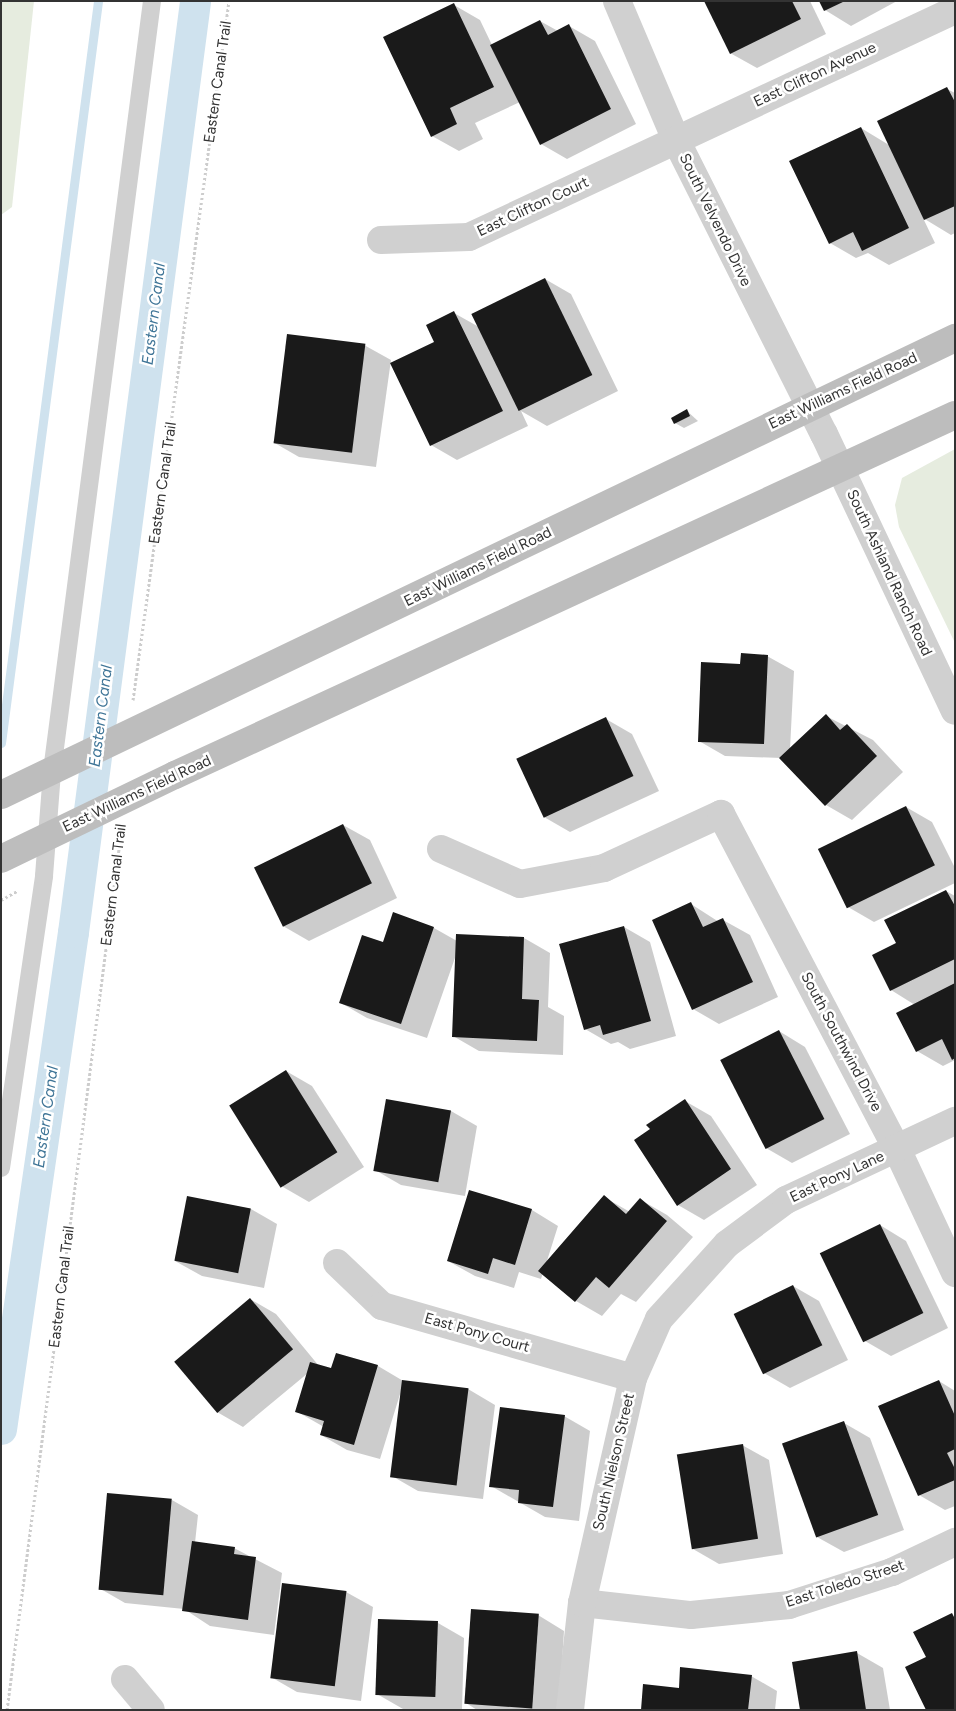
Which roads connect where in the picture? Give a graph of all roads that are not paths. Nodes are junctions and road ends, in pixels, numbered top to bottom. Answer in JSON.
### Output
{"nodes":[{"id":1,"x":152,"y":1,"type":"edge"},
{"id":2,"x":617,"y":1,"type":"edge"},
{"id":3,"x":955,"y":10,"type":"edge"},
{"id":4,"x":676,"y":140,"type":"junction"},
{"id":5,"x":382,"y":240,"type":"dead end"},
{"id":6,"x":955,"y":338,"type":"edge"},
{"id":7,"x":808,"y":408,"type":"junction"},
{"id":8,"x":955,"y":415,"type":"edge"},
{"id":9,"x":824,"y":434,"type":"joint"},
{"id":10,"x":840,"y":469,"type":"junction"},
{"id":11,"x":955,"y":711,"type":"edge"},
{"id":12,"x":52,"y":771,"type":"junction"},
{"id":13,"x":1,"y":795,"type":"edge"},
{"id":14,"x":47,"y":836,"type":"junction"},
{"id":15,"x":441,"y":849,"type":"dead end"},
{"id":16,"x":1,"y":859,"type":"edge"},
{"id":17,"x":955,"y":1121,"type":"edge"},
{"id":18,"x":897,"y":1149,"type":"junction"},
{"id":19,"x":1,"y":1168,"type":"edge"},
{"id":20,"x":727,"y":1244,"type":"joint"},
{"id":21,"x":337,"y":1263,"type":"dead end"},
{"id":22,"x":955,"y":1273,"type":"edge"},
{"id":23,"x":633,"y":1378,"type":"junction"},
{"id":24,"x":955,"y":1542,"type":"edge"},
{"id":25,"x":582,"y":1603,"type":"junction"},
{"id":26,"x":125,"y":1679,"type":"dead end"},
{"id":27,"x":150,"y":1710,"type":"edge"},
{"id":28,"x":570,"y":1710,"type":"edge"}],
"edges":[{"from":1,"to":12,"type":"lane"},
{"from":2,"to":4,"type":"street","name":"South Velvendo Drive"},
{"from":3,"to":4,"type":"street","name":"East Clifton Avenue"},
{"from":4,"to":5,"type":"street","name":"East Clifton Court"},
{"from":4,"to":7,"type":"street","name":"South Velvendo Drive"},
{"from":6,"to":7,"type":"main road","name":"East Williams Field Road"},
{"from":7,"to":9,"type":"street","name":"South Velvendo Drive"},
{"from":7,"to":12,"type":"main road","name":"East Williams Field Road"},
{"from":8,"to":10,"type":"main road","name":"East Williams Field Road"},
{"from":9,"to":10,"type":"street","name":"South Ashland Ranch Road"},
{"from":10,"to":11,"type":"street","name":"South Ashland Ranch Road"},
{"from":10,"to":14,"type":"main road","name":"East Williams Field Road"},
{"from":12,"to":13,"type":"main road","name":"East Williams Field Road"},
{"from":12,"to":14,"type":"lane"},
{"from":14,"to":16,"type":"main road","name":"East Williams Field Road"},
{"from":14,"to":19,"type":"lane"},
{"from":15,"to":18,"type":"street","name":"South Southwind Drive"},
{"from":17,"to":18,"type":"street","name":"East Pony Lane"},
{"from":18,"to":20,"type":"street","name":"East Pony Lane"},
{"from":18,"to":22,"type":"street","name":"South Southwind Drive"},
{"from":20,"to":23,"type":"street","name":"South Nielson Street"},
{"from":21,"to":23,"type":"street","name":"East Pony Court"},
{"from":23,"to":25,"type":"street","name":"South Nielson Street"},
{"from":24,"to":25,"type":"street","name":"East Toledo Street"},
{"from":25,"to":28,"type":"street","name":"South Nielson Street"},
{"from":26,"to":27,"type":"street"}]}
